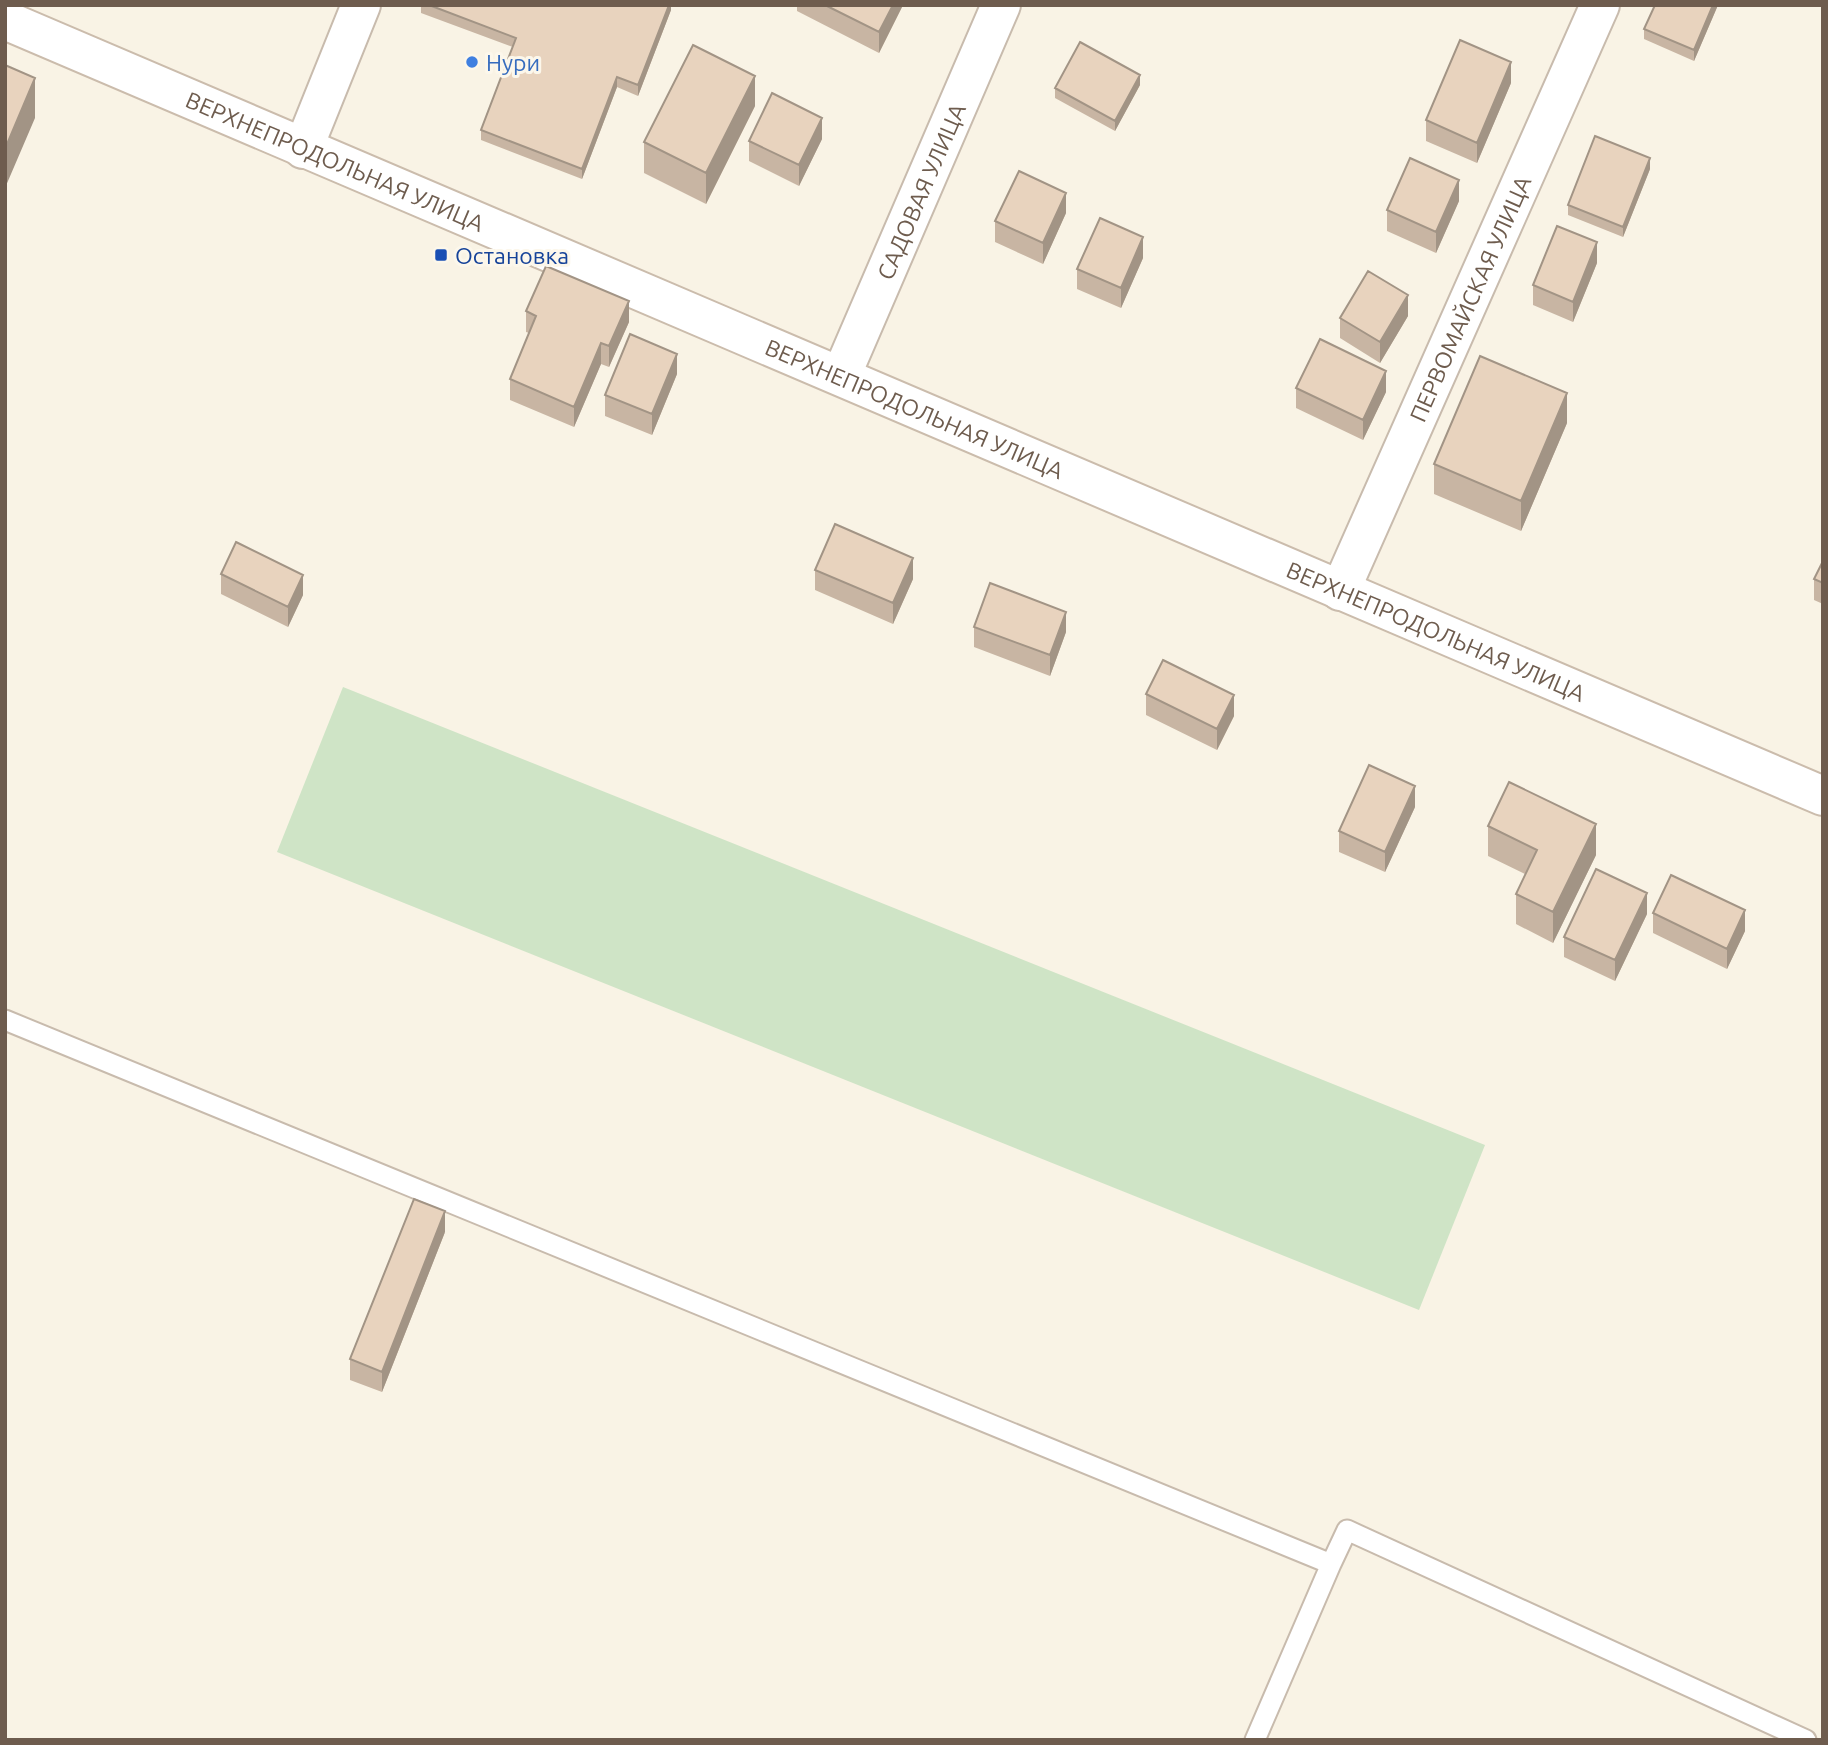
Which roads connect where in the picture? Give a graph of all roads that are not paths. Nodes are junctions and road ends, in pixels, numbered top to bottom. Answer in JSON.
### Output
{"nodes":[{"id":1,"x":361,"y":5,"type":"edge"},
{"id":2,"x":1001,"y":5,"type":"edge"},
{"id":3,"x":1600,"y":5,"type":"edge"},
{"id":4,"x":5,"y":20,"type":"edge"},
{"id":5,"x":303,"y":149,"type":"junction"},
{"id":6,"x":841,"y":376,"type":"junction"},
{"id":7,"x":1340,"y":590,"type":"junction"},
{"id":8,"x":1823,"y":796,"type":"edge"},
{"id":9,"x":5,"y":1020,"type":"edge"},
{"id":10,"x":1331,"y":1564,"type":"junction"},
{"id":11,"x":1255,"y":1740,"type":"edge"},
{"id":12,"x":1806,"y":1740,"type":"edge"}],
"edges":[{"from":1,"to":5,"type":"main road"},
{"from":2,"to":6,"type":"main road","name":"САДОВАЯ УЛИЦА"},
{"from":3,"to":7,"type":"main road","name":"ПЕРВОМАЙСКАЯ УЛИЦА"},
{"from":4,"to":5,"type":"main road","name":"ВЕРХНЕПРОДОЛЬНАЯ УЛИЦА"},
{"from":5,"to":6,"type":"main road","name":"ВЕРХНЕПРОДОЛЬНАЯ УЛИЦА"},
{"from":6,"to":7,"type":"main road","name":"ВЕРХНЕПРОДОЛЬНАЯ УЛИЦА"},
{"from":7,"to":8,"type":"main road","name":"ВЕРХНЕПРОДОЛЬНАЯ УЛИЦА"},
{"from":9,"to":10,"type":"lane"},
{"from":10,"to":11,"type":"lane"},
{"from":10,"to":12,"type":"lane"}]}
